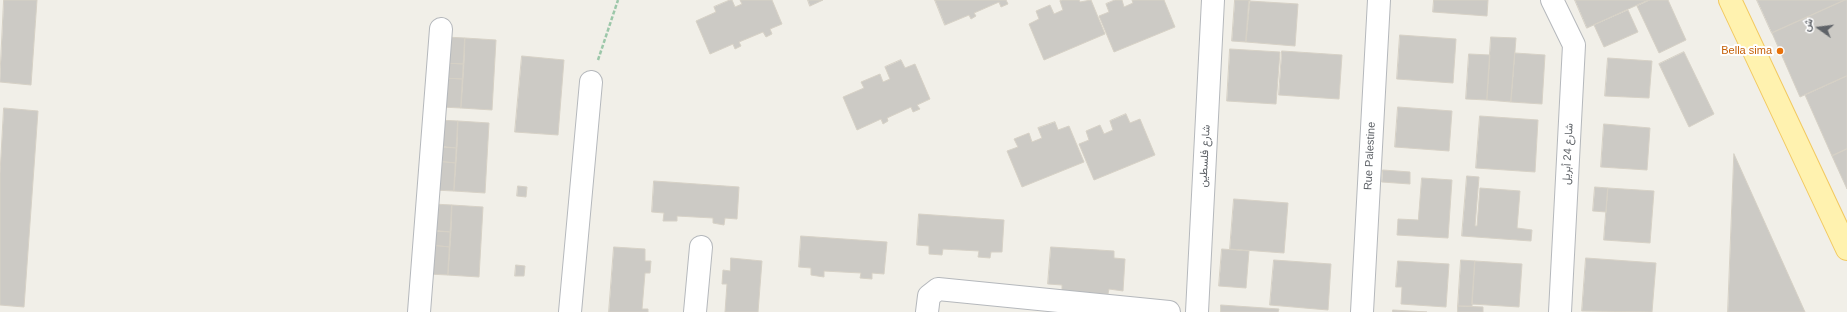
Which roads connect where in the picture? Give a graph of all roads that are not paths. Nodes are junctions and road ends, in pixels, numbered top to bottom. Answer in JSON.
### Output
{"nodes":[{"id":1,"x":1213,"y":0,"type":"edge"},
{"id":2,"x":1378,"y":0,"type":"edge"},
{"id":3,"x":1552,"y":0,"type":"edge"},
{"id":4,"x":1730,"y":0,"type":"edge"},
{"id":5,"x":441,"y":29,"type":"dead end"},
{"id":6,"x":591,"y":82,"type":"road end"},
{"id":7,"x":700,"y":247,"type":"dead end"},
{"id":8,"x":1847,"y":249,"type":"edge"},
{"id":9,"x":1155,"y":311,"type":"edge"},
{"id":10,"x":419,"y":312,"type":"edge"},
{"id":11,"x":570,"y":312,"type":"edge"},
{"id":12,"x":695,"y":312,"type":"edge"},
{"id":13,"x":927,"y":312,"type":"edge"},
{"id":14,"x":1197,"y":312,"type":"edge"},
{"id":15,"x":1362,"y":312,"type":"edge"},
{"id":16,"x":1560,"y":312,"type":"edge"}],
"edges":[{"from":1,"to":14,"type":"street","name":"شارع فلسطين"},
{"from":2,"to":15,"type":"street","name":"Rue Palestine"},
{"from":3,"to":16,"type":"street","name":"شارع 24 أبريل"},
{"from":4,"to":8,"type":"main road"},
{"from":5,"to":10,"type":"street"},
{"from":6,"to":11,"type":"street"},
{"from":7,"to":12,"type":"street"},
{"from":9,"to":13,"type":"street"}]}
